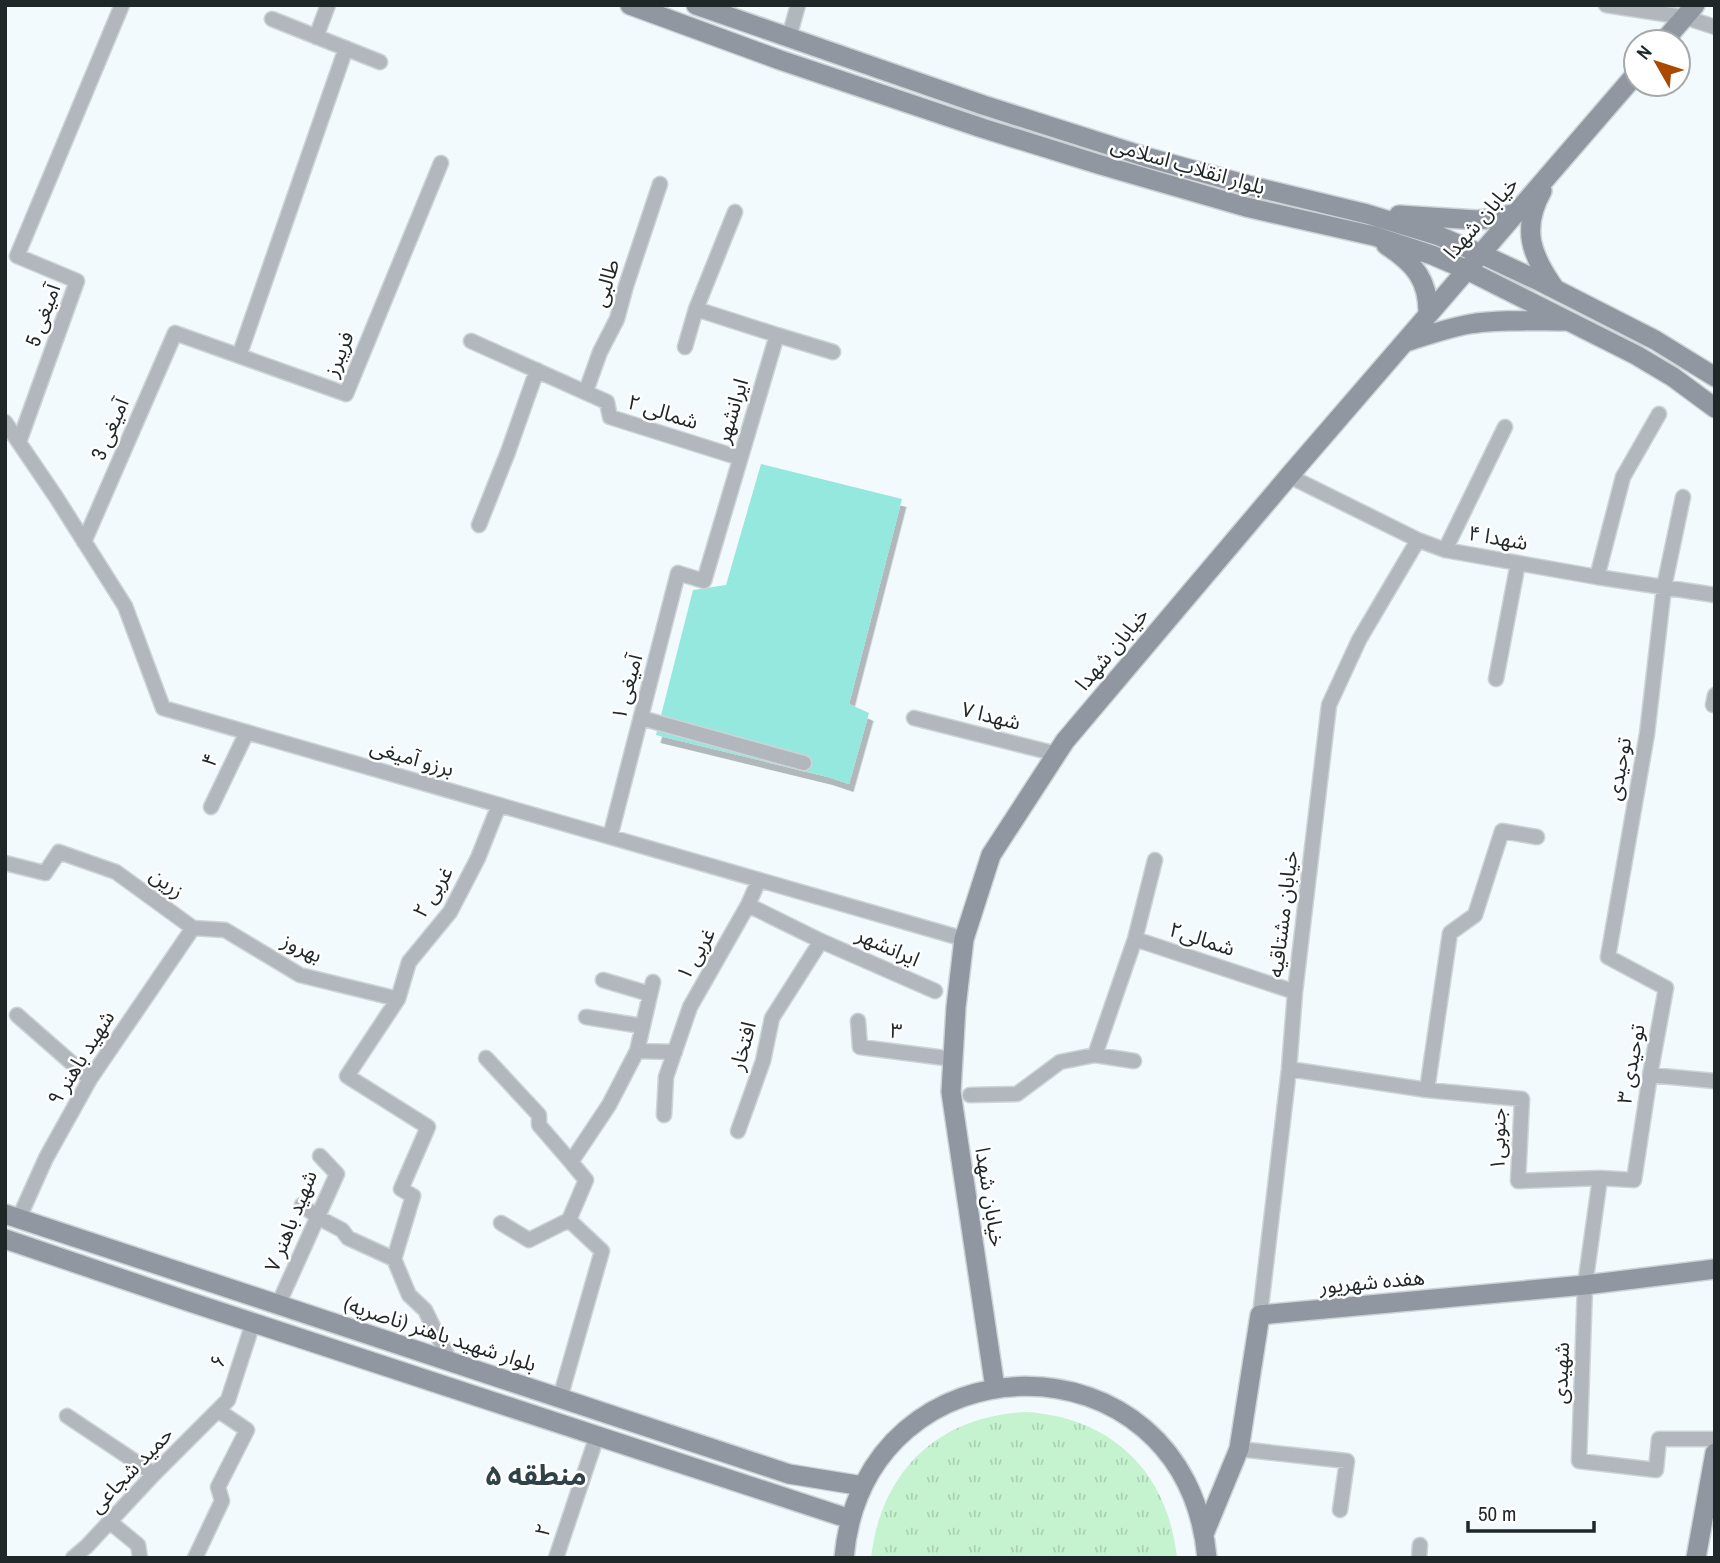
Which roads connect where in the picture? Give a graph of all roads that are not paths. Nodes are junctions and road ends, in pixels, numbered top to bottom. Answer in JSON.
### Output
{"nodes":[{"id":1,"x":122,"y":5,"type":"edge"},
{"id":2,"x":328,"y":5,"type":"edge"},
{"id":3,"x":631,"y":5,"type":"edge"},
{"id":4,"x":695,"y":5,"type":"edge"},
{"id":5,"x":798,"y":5,"type":"edge"},
{"id":6,"x":1606,"y":5,"type":"edge"},
{"id":7,"x":1690,"y":11,"type":"edge"},
{"id":8,"x":272,"y":19,"type":"dead end"},
{"id":9,"x":1715,"y":27,"type":"edge"},
{"id":10,"x":1675,"y":28,"type":"edge"},
{"id":11,"x":316,"y":37,"type":"junction"},
{"id":12,"x":789,"y":37,"type":"junction"},
{"id":13,"x":346,"y":48,"type":"junction"},
{"id":14,"x":380,"y":62,"type":"dead end"},
{"id":15,"x":1622,"y":90,"type":"edge"},
{"id":16,"x":441,"y":163,"type":"dead end"},
{"id":17,"x":1557,"y":165,"type":"junction"},
{"id":18,"x":660,"y":184,"type":"dead end"},
{"id":19,"x":1294,"y":196,"type":"junction"},
{"id":20,"x":735,"y":212,"type":"dead end"},
{"id":21,"x":1363,"y":213,"type":"junction"},
{"id":22,"x":1516,"y":213,"type":"junction"},
{"id":23,"x":1290,"y":217,"type":"junction"},
{"id":24,"x":1374,"y":236,"type":"junction"},
{"id":25,"x":1481,"y":254,"type":"junction"},
{"id":26,"x":1467,"y":270,"type":"junction"},
{"id":27,"x":1556,"y":290,"type":"junction"},
{"id":28,"x":696,"y":309,"type":"junction"},
{"id":29,"x":1428,"y":315,"type":"junction"},
{"id":30,"x":1569,"y":321,"type":"junction"},
{"id":31,"x":175,"y":333,"type":"joint"},
{"id":32,"x":777,"y":335,"type":"junction"},
{"id":33,"x":471,"y":341,"type":"dead end"},
{"id":34,"x":1405,"y":342,"type":"junction"},
{"id":35,"x":685,"y":347,"type":"dead end"},
{"id":36,"x":833,"y":352,"type":"dead end"},
{"id":37,"x":239,"y":356,"type":"junction"},
{"id":38,"x":537,"y":370,"type":"junction"},
{"id":39,"x":1715,"y":377,"type":"edge"},
{"id":40,"x":586,"y":391,"type":"junction"},
{"id":41,"x":1715,"y":408,"type":"edge"},
{"id":42,"x":1660,"y":414,"type":"dead end"},
{"id":43,"x":5,"y":422,"type":"edge"},
{"id":44,"x":1505,"y":427,"type":"dead end"},
{"id":45,"x":19,"y":442,"type":"junction"},
{"id":46,"x":740,"y":458,"type":"junction"},
{"id":47,"x":1289,"y":476,"type":"junction"},
{"id":48,"x":1683,"y":497,"type":"dead end"},
{"id":49,"x":479,"y":524,"type":"dead end"},
{"id":50,"x":1418,"y":540,"type":"junction"},
{"id":51,"x":84,"y":542,"type":"junction"},
{"id":52,"x":1444,"y":550,"type":"junction"},
{"id":53,"x":1518,"y":564,"type":"junction"},
{"id":54,"x":1597,"y":577,"type":"junction"},
{"id":55,"x":704,"y":581,"type":"joint"},
{"id":56,"x":1664,"y":587,"type":"junction"},
{"id":57,"x":1715,"y":595,"type":"edge"},
{"id":58,"x":1496,"y":678,"type":"dead end"},
{"id":59,"x":914,"y":718,"type":"dead end"},
{"id":60,"x":641,"y":719,"type":"junction"},
{"id":61,"x":247,"y":732,"type":"junction"},
{"id":62,"x":1057,"y":754,"type":"junction"},
{"id":63,"x":804,"y":763,"type":"dead end"},
{"id":64,"x":499,"y":805,"type":"junction"},
{"id":65,"x":211,"y":807,"type":"dead end"},
{"id":66,"x":1537,"y":836,"type":"dead end"},
{"id":67,"x":610,"y":837,"type":"junction"},
{"id":68,"x":1155,"y":860,"type":"dead end"},
{"id":69,"x":5,"y":863,"type":"edge"},
{"id":70,"x":759,"y":880,"type":"junction"},
{"id":71,"x":748,"y":905,"type":"junction"},
{"id":72,"x":193,"y":928,"type":"junction"},
{"id":73,"x":964,"y":939,"type":"junction"},
{"id":74,"x":1135,"y":939,"type":"junction"},
{"id":75,"x":821,"y":941,"type":"junction"},
{"id":76,"x":1608,"y":957,"type":"joint"},
{"id":77,"x":603,"y":980,"type":"dead end"},
{"id":78,"x":935,"y":991,"type":"dead end"},
{"id":79,"x":1295,"y":992,"type":"junction"},
{"id":80,"x":398,"y":999,"type":"junction"},
{"id":81,"x":18,"y":1015,"type":"dead end"},
{"id":82,"x":586,"y":1017,"type":"dead end"},
{"id":83,"x":858,"y":1021,"type":"dead end"},
{"id":84,"x":642,"y":1026,"type":"junction"},
{"id":85,"x":637,"y":1051,"type":"junction"},
{"id":86,"x":675,"y":1052,"type":"junction"},
{"id":87,"x":1095,"y":1055,"type":"junction"},
{"id":88,"x":486,"y":1058,"type":"dead end"},
{"id":89,"x":953,"y":1059,"type":"junction"},
{"id":90,"x":1134,"y":1061,"type":"dead end"},
{"id":91,"x":1289,"y":1069,"type":"junction"},
{"id":92,"x":1650,"y":1075,"type":"junction"},
{"id":93,"x":90,"y":1079,"type":"junction"},
{"id":94,"x":1715,"y":1081,"type":"edge"},
{"id":95,"x":1427,"y":1090,"type":"junction"},
{"id":96,"x":970,"y":1095,"type":"dead end"},
{"id":97,"x":664,"y":1115,"type":"dead end"},
{"id":98,"x":738,"y":1131,"type":"dead end"},
{"id":99,"x":320,"y":1156,"type":"dead end"},
{"id":100,"x":571,"y":1162,"type":"junction"},
{"id":101,"x":1600,"y":1178,"type":"junction"},
{"id":102,"x":302,"y":1205,"type":"dead end"},
{"id":103,"x":12,"y":1216,"type":"edge"},
{"id":104,"x":319,"y":1218,"type":"junction"},
{"id":105,"x":569,"y":1220,"type":"junction"},
{"id":106,"x":501,"y":1223,"type":"dead end"},
{"id":107,"x":5,"y":1239,"type":"edge"},
{"id":108,"x":394,"y":1259,"type":"junction"},
{"id":109,"x":1715,"y":1269,"type":"edge"},
{"id":110,"x":198,"y":1278,"type":"junction"},
{"id":111,"x":1585,"y":1285,"type":"junction"},
{"id":112,"x":190,"y":1302,"type":"junction"},
{"id":113,"x":278,"y":1305,"type":"junction"},
{"id":114,"x":1260,"y":1314,"type":"junction"},
{"id":115,"x":253,"y":1322,"type":"junction"},
{"id":116,"x":451,"y":1363,"type":"junction"},
{"id":117,"x":995,"y":1388,"type":"junction"},
{"id":118,"x":560,"y":1398,"type":"junction"},
{"id":119,"x":219,"y":1410,"type":"junction"},
{"id":120,"x":67,"y":1416,"type":"dead end"},
{"id":121,"x":597,"y":1436,"type":"junction"},
{"id":122,"x":1715,"y":1439,"type":"edge"},
{"id":123,"x":1239,"y":1449,"type":"junction"},
{"id":124,"x":1715,"y":1454,"type":"edge"},
{"id":125,"x":154,"y":1474,"type":"junction"},
{"id":126,"x":863,"y":1486,"type":"junction"},
{"id":127,"x":1340,"y":1510,"type":"dead end"},
{"id":128,"x":850,"y":1518,"type":"junction"},
{"id":129,"x":110,"y":1522,"type":"junction"},
{"id":130,"x":1204,"y":1534,"type":"junction"},
{"id":131,"x":73,"y":1558,"type":"edge"},
{"id":132,"x":140,"y":1558,"type":"edge"},
{"id":133,"x":195,"y":1558,"type":"edge"},
{"id":134,"x":556,"y":1558,"type":"edge"},
{"id":135,"x":844,"y":1558,"type":"edge"},
{"id":136,"x":1207,"y":1558,"type":"edge"},
{"id":137,"x":1696,"y":1558,"type":"edge"}],
"edges":[{"from":1,"to":45,"type":"street","name":"آمیغی 5"},
{"from":2,"to":11,"type":"street"},
{"from":3,"to":23,"type":"main road","name":"بلوار انقلاب اسلامی"},
{"from":4,"to":12,"type":"main road","name":"بلوار انقلاب اسلامی"},
{"from":5,"to":12,"type":"street"},
{"from":6,"to":7,"type":"street"},
{"from":7,"to":9,"type":"street"},
{"from":7,"to":10,"type":"main road"},
{"from":8,"to":11,"type":"street"},
{"from":11,"to":13,"type":"street"},
{"from":12,"to":19,"type":"main road","name":"بلوار انقلاب اسلامی"},
{"from":13,"to":14,"type":"street"},
{"from":13,"to":37,"type":"street"},
{"from":15,"to":17,"type":"main road","name":"خیابان شهدا"},
{"from":16,"to":37,"type":"street","name":"فریبرز"},
{"from":17,"to":22,"type":"main road","name":"خیابان شهدا"},
{"from":17,"to":27,"type":"main road"},
{"from":18,"to":40,"type":"street","name":"طالبی"},
{"from":19,"to":21,"type":"main road","name":"بلوار انقلاب اسلامی"},
{"from":19,"to":23,"type":"main road"},
{"from":20,"to":28,"type":"street"},
{"from":21,"to":22,"type":"main road"},
{"from":21,"to":25,"type":"main road","name":"بلوار انقلاب اسلامی"},
{"from":22,"to":25,"type":"main road","name":"خیابان شهدا"},
{"from":23,"to":24,"type":"main road","name":"بلوار انقلاب اسلامی"},
{"from":24,"to":26,"type":"main road","name":"بلوار انقلاب اسلامی"},
{"from":24,"to":29,"type":"main road"},
{"from":25,"to":26,"type":"main road","name":"خیابان شهدا"},
{"from":25,"to":27,"type":"main road","name":"بلوار انقلاب اسلامی"},
{"from":26,"to":29,"type":"main road","name":"خیابان شهدا"},
{"from":26,"to":30,"type":"main road","name":"بلوار انقلاب اسلامی"},
{"from":27,"to":39,"type":"main road","name":"بلوار انقلاب اسلامی"},
{"from":28,"to":32,"type":"street"},
{"from":28,"to":35,"type":"street"},
{"from":29,"to":34,"type":"main road","name":"خیابان شهدا"},
{"from":30,"to":34,"type":"main road"},
{"from":30,"to":41,"type":"main road","name":"بلوار انقلاب اسلامی"},
{"from":31,"to":37,"type":"street","name":"فریبرز"},
{"from":31,"to":51,"type":"street","name":"آمیغی 3"},
{"from":32,"to":36,"type":"street"},
{"from":32,"to":46,"type":"street","name":"ایرانشهر"},
{"from":33,"to":38,"type":"street","name":"۲ شمالی"},
{"from":34,"to":47,"type":"main road","name":"خیابان شهدا"},
{"from":38,"to":40,"type":"street","name":"۲ شمالی"},
{"from":38,"to":49,"type":"street"},
{"from":40,"to":46,"type":"street","name":"۲ شمالی"},
{"from":42,"to":54,"type":"street"},
{"from":43,"to":45,"type":"street","name":"برزو آمیغی"},
{"from":44,"to":52,"type":"street"},
{"from":45,"to":51,"type":"street","name":"برزو آمیغی"},
{"from":46,"to":55,"type":"street","name":"ایرانشهر"},
{"from":47,"to":50,"type":"street","name":"شهدا ۴"},
{"from":47,"to":62,"type":"main road","name":"خیابان شهدا"},
{"from":48,"to":56,"type":"street","name":"توحیدی"},
{"from":50,"to":52,"type":"street","name":"شهدا ۴"},
{"from":50,"to":79,"type":"street","name":"خیابان مشتاقیه"},
{"from":51,"to":61,"type":"street","name":"برزو آمیغی"},
{"from":52,"to":53,"type":"street","name":"شهدا ۴"},
{"from":53,"to":54,"type":"street","name":"شهدا ۴"},
{"from":53,"to":58,"type":"street"},
{"from":54,"to":56,"type":"street","name":"شهدا ۴"},
{"from":55,"to":60,"type":"street","name":"آمیغی ۱"},
{"from":56,"to":57,"type":"street","name":"شهدا ۴"},
{"from":56,"to":76,"type":"street","name":"توحیدی"},
{"from":59,"to":62,"type":"street","name":"شهدا ۷"},
{"from":60,"to":63,"type":"street"},
{"from":60,"to":67,"type":"street","name":"آمیغی ۱"},
{"from":61,"to":64,"type":"street","name":"برزو آمیغی"},
{"from":61,"to":65,"type":"street","name":"۴"},
{"from":62,"to":73,"type":"main road","name":"خیابان شهدا"},
{"from":64,"to":67,"type":"street","name":"برزو آمیغی"},
{"from":64,"to":80,"type":"street","name":"۲ غربی"},
{"from":66,"to":95,"type":"street"},
{"from":67,"to":70,"type":"street","name":"برزو آمیغی"},
{"from":68,"to":74,"type":"street","name":"شمالی۲"},
{"from":69,"to":72,"type":"street","name":"زرین"},
{"from":70,"to":71,"type":"street","name":"۱ غربی"},
{"from":70,"to":73,"type":"street","name":"برزو آمیغی"},
{"from":71,"to":75,"type":"street","name":"ایرانشهر"},
{"from":71,"to":86,"type":"street","name":"۱ غربی"},
{"from":72,"to":80,"type":"street","name":"بهروز"},
{"from":72,"to":93,"type":"street","name":"شهید باهنر ۹"},
{"from":73,"to":89,"type":"main road","name":"خیابان شهدا"},
{"from":74,"to":79,"type":"street","name":"شمالی۲"},
{"from":74,"to":87,"type":"street","name":"شمالی۲"},
{"from":75,"to":78,"type":"street","name":"ایرانشهر"},
{"from":75,"to":98,"type":"street","name":"افتخار"},
{"from":76,"to":92,"type":"street","name":"توحیدی ۳"},
{"from":77,"to":84,"type":"street"},
{"from":79,"to":91,"type":"street","name":"خیابان مشتاقیه"},
{"from":80,"to":108,"type":"street","name":"۲ غربی"},
{"from":81,"to":93,"type":"street"},
{"from":82,"to":84,"type":"street"},
{"from":83,"to":89,"type":"street","name":"۳"},
{"from":84,"to":85,"type":"street"},
{"from":85,"to":86,"type":"street"},
{"from":85,"to":100,"type":"street"},
{"from":86,"to":97,"type":"street","name":"۱ غربی"},
{"from":87,"to":90,"type":"street"},
{"from":87,"to":96,"type":"street"},
{"from":88,"to":100,"type":"street"},
{"from":89,"to":117,"type":"main road","name":"خیابان شهدا"},
{"from":91,"to":95,"type":"street","name":"جنوبی۱"},
{"from":91,"to":114,"type":"street","name":"خیابان مشتاقیه"},
{"from":92,"to":94,"type":"street"},
{"from":92,"to":101,"type":"street","name":"توحیدی ۳"},
{"from":93,"to":103,"type":"street","name":"شهید باهنر ۹"},
{"from":95,"to":101,"type":"street","name":"جنوبی۱"},
{"from":99,"to":104,"type":"street","name":"شهید باهنر ۷"},
{"from":100,"to":105,"type":"street"},
{"from":101,"to":111,"type":"street"},
{"from":102,"to":104,"type":"street"},
{"from":103,"to":110,"type":"main road","name":"بلوار شهید باهنر (ناصریه)"},
{"from":104,"to":108,"type":"street"},
{"from":104,"to":113,"type":"street","name":"شهید باهنر ۷"},
{"from":105,"to":106,"type":"street"},
{"from":105,"to":118,"type":"street"},
{"from":107,"to":112,"type":"main road"},
{"from":108,"to":116,"type":"street"},
{"from":109,"to":111,"type":"main road","name":"هفده شهریور"},
{"from":110,"to":112,"type":"main road"},
{"from":110,"to":113,"type":"main road","name":"بلوار شهید باهنر (ناصریه)"},
{"from":111,"to":114,"type":"main road","name":"هفده شهریور"},
{"from":111,"to":122,"type":"street","name":"شهیدی"},
{"from":112,"to":115,"type":"main road"},
{"from":113,"to":116,"type":"main road","name":"بلوار شهید باهنر (ناصریه)"},
{"from":114,"to":123,"type":"main road"},
{"from":115,"to":119,"type":"street","name":"۶"},
{"from":115,"to":121,"type":"main road"},
{"from":116,"to":118,"type":"main road","name":"بلوار شهید باهنر (ناصریه)"},
{"from":117,"to":126,"type":"main road"},
{"from":117,"to":130,"type":"main road"},
{"from":118,"to":126,"type":"main road","name":"بلوار شهید باهنر (ناصریه)"},
{"from":119,"to":125,"type":"street","name":"حمید شجاعی"},
{"from":119,"to":133,"type":"street"},
{"from":120,"to":125,"type":"street"},
{"from":121,"to":128,"type":"main road"},
{"from":121,"to":134,"type":"street","name":"۲"},
{"from":123,"to":127,"type":"street"},
{"from":123,"to":130,"type":"main road"},
{"from":124,"to":137,"type":"main road"},
{"from":125,"to":129,"type":"street","name":"حمید شجاعی"},
{"from":126,"to":128,"type":"main road"},
{"from":128,"to":135,"type":"main road"},
{"from":129,"to":131,"type":"street","name":"حمید شجاعی"},
{"from":129,"to":132,"type":"street"},
{"from":130,"to":136,"type":"main road"}]}
